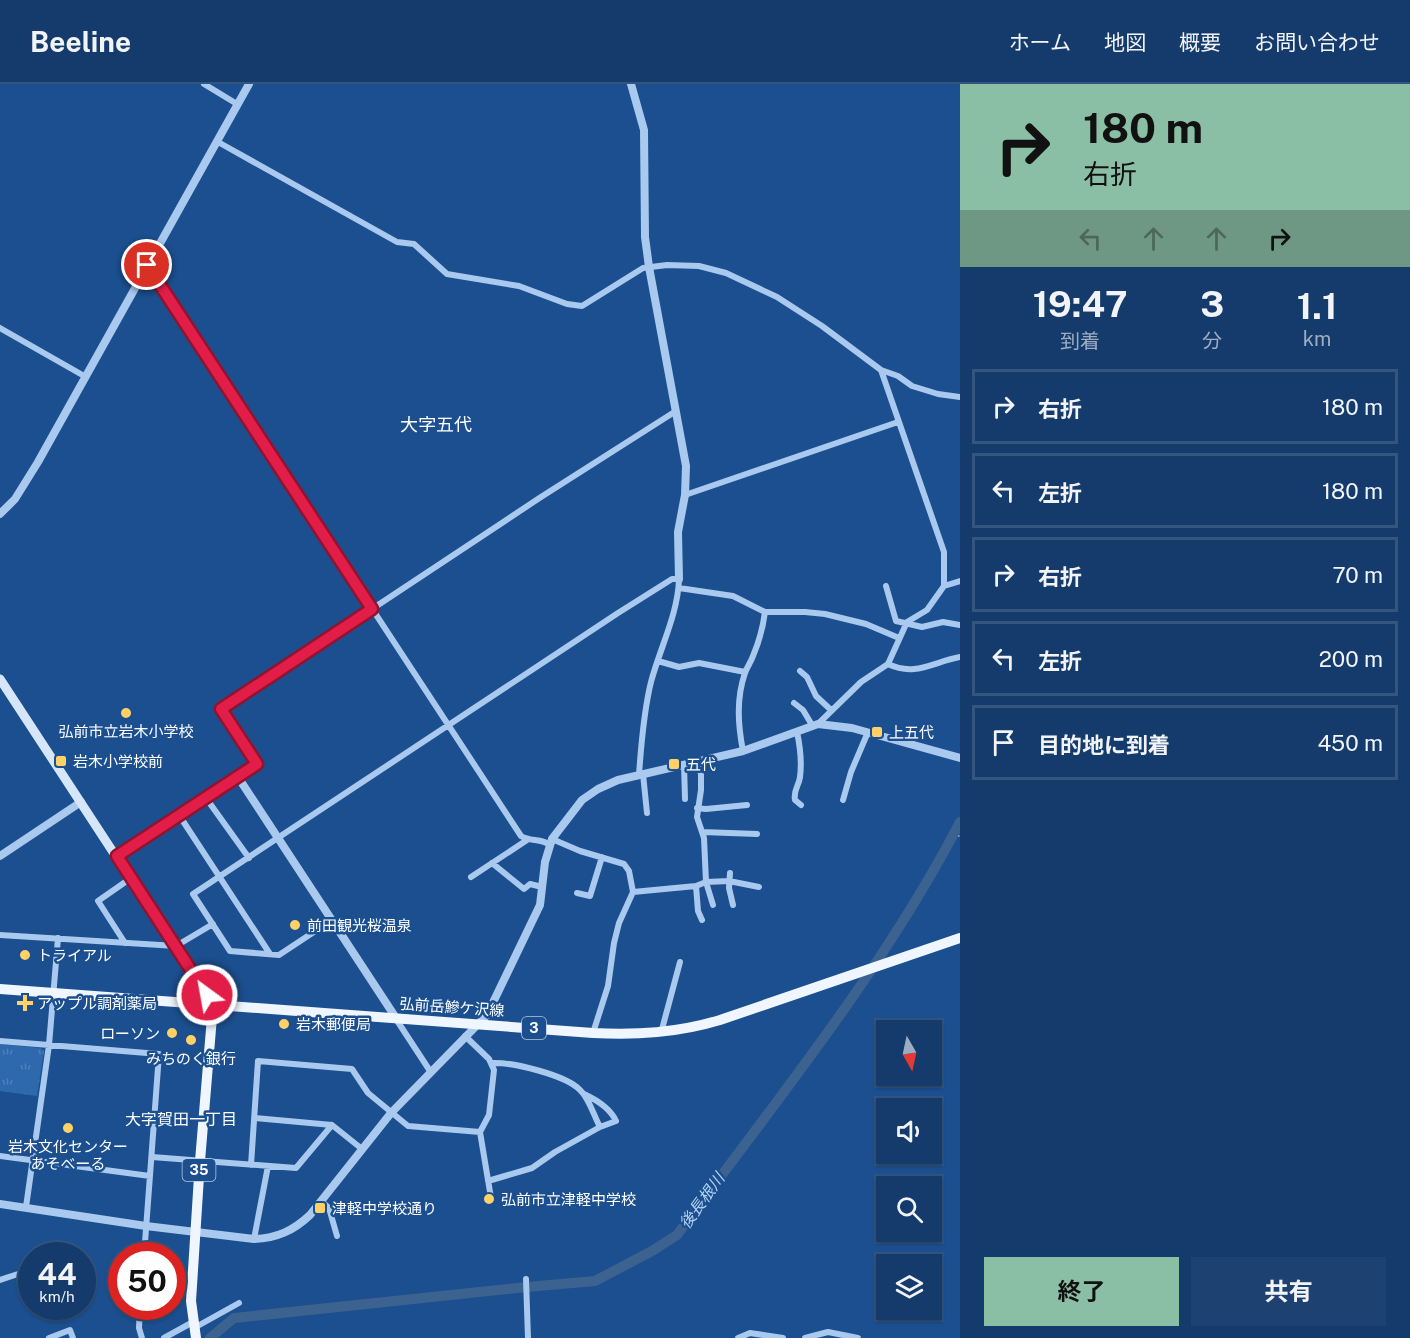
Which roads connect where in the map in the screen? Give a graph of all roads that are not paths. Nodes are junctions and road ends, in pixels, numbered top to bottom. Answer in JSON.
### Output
{"nodes":[{"id":1,"x":204,"y":84,"type":"edge"},
{"id":2,"x":249,"y":84,"type":"edge"},
{"id":3,"x":631,"y":84,"type":"edge"},
{"id":4,"x":237,"y":104,"type":"junction"},
{"id":5,"x":218,"y":142,"type":"junction"},
{"id":6,"x":147,"y":265,"type":"junction"},
{"id":7,"x":649,"y":267,"type":"junction"},
{"id":8,"x":0,"y":328,"type":"edge"},
{"id":9,"x":880,"y":370,"type":"junction"},
{"id":10,"x":86,"y":377,"type":"junction"},
{"id":11,"x":960,"y":397,"type":"edge"},
{"id":12,"x":676,"y":411,"type":"junction"},
{"id":13,"x":898,"y":422,"type":"junction"},
{"id":14,"x":685,"y":495,"type":"junction"},
{"id":15,"x":0,"y":514,"type":"edge"},
{"id":16,"x":960,"y":581,"type":"edge"},
{"id":17,"x":679,"y":583,"type":"junction"},
{"id":18,"x":886,"y":586,"type":"dead end"},
{"id":19,"x":944,"y":586,"type":"junction"},
{"id":20,"x":372,"y":609,"type":"junction"},
{"id":21,"x":765,"y":612,"type":"junction"},
{"id":22,"x":908,"y":622,"type":"junction"},
{"id":23,"x":960,"y":625,"type":"edge"},
{"id":24,"x":899,"y":638,"type":"junction"},
{"id":25,"x":960,"y":657,"type":"edge"},
{"id":26,"x":658,"y":661,"type":"junction"},
{"id":27,"x":888,"y":664,"type":"junction"},
{"id":28,"x":800,"y":670,"type":"dead end"},
{"id":29,"x":745,"y":672,"type":"junction"},
{"id":30,"x":0,"y":679,"type":"edge"},
{"id":31,"x":794,"y":703,"type":"dead end"},
{"id":32,"x":831,"y":710,"type":"junction"},
{"id":33,"x":815,"y":725,"type":"junction"},
{"id":34,"x":449,"y":726,"type":"junction"},
{"id":35,"x":796,"y":732,"type":"junction"},
{"id":36,"x":868,"y":732,"type":"junction"},
{"id":37,"x":743,"y":751,"type":"junction"},
{"id":38,"x":960,"y":758,"type":"edge"},
{"id":39,"x":697,"y":761,"type":"junction"},
{"id":40,"x":684,"y":764,"type":"junction"},
{"id":41,"x":641,"y":774,"type":"junction"},
{"id":42,"x":238,"y":777,"type":"junction"},
{"id":43,"x":206,"y":798,"type":"junction"},
{"id":44,"x":685,"y":799,"type":"dead end"},
{"id":45,"x":843,"y":800,"type":"dead end"},
{"id":46,"x":81,"y":802,"type":"junction"},
{"id":47,"x":747,"y":805,"type":"dead end"},
{"id":48,"x":801,"y":805,"type":"dead end"},
{"id":49,"x":697,"y":808,"type":"junction"},
{"id":50,"x":648,"y":813,"type":"dead end"},
{"id":51,"x":179,"y":815,"type":"junction"},
{"id":52,"x":702,"y":832,"type":"junction"},
{"id":53,"x":758,"y":834,"type":"dead end"},
{"id":54,"x":279,"y":838,"type":"junction"},
{"id":55,"x":527,"y":840,"type":"junction"},
{"id":56,"x":551,"y":842,"type":"junction"},
{"id":57,"x":0,"y":856,"type":"edge"},
{"id":58,"x":117,"y":856,"type":"junction"},
{"id":59,"x":602,"y":857,"type":"junction"},
{"id":60,"x":249,"y":858,"type":"junction"},
{"id":61,"x":492,"y":863,"type":"junction"},
{"id":62,"x":730,"y":873,"type":"dead end"},
{"id":63,"x":220,"y":876,"type":"junction"},
{"id":64,"x":471,"y":876,"type":"dead end"},
{"id":65,"x":131,"y":878,"type":"junction"},
{"id":66,"x":729,"y":881,"type":"junction"},
{"id":67,"x":706,"y":882,"type":"junction"},
{"id":68,"x":696,"y":886,"type":"junction"},
{"id":69,"x":542,"y":887,"type":"junction"},
{"id":70,"x":759,"y":887,"type":"dead end"},
{"id":71,"x":633,"y":892,"type":"junction"},
{"id":72,"x":577,"y":893,"type":"dead end"},
{"id":73,"x":713,"y":905,"type":"dead end"},
{"id":74,"x":733,"y":905,"type":"dead end"},
{"id":75,"x":332,"y":920,"type":"junction"},
{"id":76,"x":702,"y":920,"type":"dead end"},
{"id":77,"x":213,"y":924,"type":"junction"},
{"id":78,"x":0,"y":935,"type":"edge"},
{"id":79,"x":58,"y":938,"type":"junction"},
{"id":80,"x":960,"y":938,"type":"edge"},
{"id":81,"x":125,"y":943,"type":"junction"},
{"id":82,"x":176,"y":946,"type":"junction"},
{"id":83,"x":270,"y":954,"type":"junction"},
{"id":84,"x":680,"y":962,"type":"dead end"},
{"id":85,"x":0,"y":989,"type":"edge"},
{"id":86,"x":54,"y":993,"type":"junction"},
{"id":87,"x":213,"y":1005,"type":"junction"},
{"id":88,"x":396,"y":1018,"type":"junction"},
{"id":89,"x":478,"y":1024,"type":"junction"},
{"id":90,"x":592,"y":1033,"type":"junction"},
{"id":91,"x":661,"y":1033,"type":"junction"},
{"id":92,"x":465,"y":1036,"type":"junction"},
{"id":93,"x":0,"y":1041,"type":"edge"},
{"id":94,"x":49,"y":1045,"type":"junction"},
{"id":95,"x":492,"y":1063,"type":"junction"},
{"id":96,"x":430,"y":1071,"type":"junction"},
{"id":97,"x":583,"y":1094,"type":"junction"},
{"id":98,"x":391,"y":1113,"type":"junction"},
{"id":99,"x":255,"y":1118,"type":"junction"},
{"id":100,"x":332,"y":1125,"type":"junction"},
{"id":101,"x":600,"y":1127,"type":"junction"},
{"id":102,"x":480,"y":1132,"type":"junction"},
{"id":103,"x":362,"y":1149,"type":"junction"},
{"id":104,"x":0,"y":1156,"type":"edge"},
{"id":105,"x":152,"y":1157,"type":"junction"},
{"id":106,"x":33,"y":1159,"type":"junction"},
{"id":107,"x":200,"y":1161,"type":"junction"},
{"id":108,"x":251,"y":1165,"type":"junction"},
{"id":109,"x":268,"y":1166,"type":"junction"},
{"id":110,"x":150,"y":1176,"type":"junction"},
{"id":111,"x":488,"y":1181,"type":"junction"},
{"id":112,"x":491,"y":1198,"type":"dead end"},
{"id":113,"x":321,"y":1201,"type":"junction"},
{"id":114,"x":0,"y":1204,"type":"edge"},
{"id":115,"x":26,"y":1207,"type":"junction"},
{"id":116,"x":146,"y":1226,"type":"junction"},
{"id":117,"x":195,"y":1232,"type":"junction"},
{"id":118,"x":337,"y":1236,"type":"dead end"},
{"id":119,"x":254,"y":1239,"type":"junction"},
{"id":120,"x":145,"y":1242,"type":"edge"},
{"id":121,"x":18,"y":1274,"type":"dead end"},
{"id":122,"x":526,"y":1279,"type":"dead end"},
{"id":123,"x":0,"y":1280,"type":"edge"},
{"id":124,"x":239,"y":1303,"type":"dead end"},
{"id":125,"x":139,"y":1320,"type":"edge"},
{"id":126,"x":195,"y":1331,"type":"edge"},
{"id":127,"x":49,"y":1338,"type":"edge"},
{"id":128,"x":73,"y":1338,"type":"edge"},
{"id":129,"x":142,"y":1338,"type":"edge"},
{"id":130,"x":164,"y":1338,"type":"edge"},
{"id":131,"x":528,"y":1338,"type":"edge"},
{"id":132,"x":738,"y":1338,"type":"edge"},
{"id":133,"x":783,"y":1338,"type":"edge"},
{"id":134,"x":805,"y":1338,"type":"edge"},
{"id":135,"x":858,"y":1338,"type":"edge"}],
"edges":[{"from":1,"to":4,"type":"street"},
{"from":2,"to":4,"type":"street"},
{"from":3,"to":7,"type":"street"},
{"from":4,"to":5,"type":"street"},
{"from":5,"to":6,"type":"street"},
{"from":5,"to":7,"type":"street"},
{"from":6,"to":10,"type":"street"},
{"from":6,"to":20,"type":"street"},
{"from":7,"to":9,"type":"street"},
{"from":7,"to":12,"type":"street"},
{"from":8,"to":10,"type":"street"},
{"from":9,"to":11,"type":"street"},
{"from":9,"to":13,"type":"street"},
{"from":10,"to":15,"type":"street"},
{"from":12,"to":14,"type":"street"},
{"from":12,"to":20,"type":"street"},
{"from":13,"to":14,"type":"street"},
{"from":13,"to":19,"type":"street"},
{"from":14,"to":17,"type":"street"},
{"from":16,"to":19,"type":"street"},
{"from":17,"to":21,"type":"street"},
{"from":17,"to":26,"type":"street"},
{"from":17,"to":34,"type":"street"},
{"from":18,"to":22,"type":"street"},
{"from":19,"to":22,"type":"street"},
{"from":20,"to":34,"type":"street"},
{"from":20,"to":42,"type":"street"},
{"from":21,"to":24,"type":"street"},
{"from":21,"to":29,"type":"street"},
{"from":22,"to":23,"type":"street"},
{"from":22,"to":24,"type":"street"},
{"from":24,"to":27,"type":"street"},
{"from":25,"to":27,"type":"street"},
{"from":26,"to":29,"type":"street"},
{"from":26,"to":41,"type":"street"},
{"from":27,"to":32,"type":"street"},
{"from":28,"to":32,"type":"street"},
{"from":29,"to":37,"type":"street"},
{"from":30,"to":46,"type":"main road"},
{"from":31,"to":33,"type":"street"},
{"from":32,"to":33,"type":"street"},
{"from":33,"to":35,"type":"street"},
{"from":33,"to":36,"type":"street"},
{"from":34,"to":54,"type":"street"},
{"from":34,"to":55,"type":"street"},
{"from":35,"to":37,"type":"street"},
{"from":35,"to":48,"type":"street"},
{"from":36,"to":38,"type":"street"},
{"from":36,"to":45,"type":"street"},
{"from":37,"to":39,"type":"street"},
{"from":39,"to":40,"type":"street"},
{"from":39,"to":49,"type":"street"},
{"from":40,"to":41,"type":"street"},
{"from":40,"to":44,"type":"street"},
{"from":41,"to":50,"type":"street"},
{"from":41,"to":56,"type":"street"},
{"from":42,"to":43,"type":"street"},
{"from":42,"to":54,"type":"street"},
{"from":43,"to":51,"type":"street"},
{"from":43,"to":60,"type":"street"},
{"from":46,"to":57,"type":"street"},
{"from":46,"to":58,"type":"main road"},
{"from":47,"to":49,"type":"street"},
{"from":49,"to":52,"type":"street"},
{"from":51,"to":58,"type":"street"},
{"from":51,"to":63,"type":"street"},
{"from":52,"to":53,"type":"street"},
{"from":52,"to":67,"type":"street"},
{"from":54,"to":60,"type":"street"},
{"from":54,"to":75,"type":"street"},
{"from":55,"to":56,"type":"street"},
{"from":55,"to":61,"type":"street"},
{"from":56,"to":59,"type":"street"},
{"from":56,"to":69,"type":"street"},
{"from":58,"to":65,"type":"main road"},
{"from":59,"to":71,"type":"street"},
{"from":59,"to":72,"type":"street"},
{"from":60,"to":63,"type":"street"},
{"from":61,"to":64,"type":"street"},
{"from":61,"to":69,"type":"street"},
{"from":62,"to":66,"type":"street"},
{"from":63,"to":77,"type":"street"},
{"from":63,"to":83,"type":"street"},
{"from":65,"to":81,"type":"street"},
{"from":65,"to":82,"type":"main road"},
{"from":66,"to":67,"type":"street"},
{"from":66,"to":70,"type":"street"},
{"from":66,"to":74,"type":"street"},
{"from":67,"to":68,"type":"street"},
{"from":67,"to":73,"type":"street"},
{"from":68,"to":71,"type":"street"},
{"from":68,"to":76,"type":"street"},
{"from":69,"to":89,"type":"street"},
{"from":71,"to":90,"type":"street"},
{"from":75,"to":83,"type":"street"},
{"from":75,"to":88,"type":"street"},
{"from":77,"to":82,"type":"street"},
{"from":77,"to":83,"type":"street"},
{"from":78,"to":79,"type":"street"},
{"from":79,"to":81,"type":"street"},
{"from":79,"to":86,"type":"street"},
{"from":80,"to":91,"type":"main road","name":"弘前岳鰺ケ沢線","number":"3"},
{"from":81,"to":82,"type":"street"},
{"from":82,"to":87,"type":"main road"},
{"from":84,"to":91,"type":"street"},
{"from":85,"to":86,"type":"main road","name":"弘前岳鰺ケ沢線","number":"3"},
{"from":86,"to":87,"type":"main road","name":"弘前岳鰺ケ沢線","number":"3"},
{"from":86,"to":94,"type":"street"},
{"from":87,"to":88,"type":"main road","name":"弘前岳鰺ケ沢線","number":"3"},
{"from":87,"to":107,"type":"main road","number":"35"},
{"from":88,"to":89,"type":"main road","name":"弘前岳鰺ケ沢線","number":"3"},
{"from":88,"to":96,"type":"street"},
{"from":89,"to":90,"type":"main road","name":"弘前岳鰺ケ沢線","number":"3"},
{"from":89,"to":92,"type":"street"},
{"from":90,"to":91,"type":"main road","name":"弘前岳鰺ケ沢線","number":"3"},
{"from":92,"to":95,"type":"street"},
{"from":92,"to":96,"type":"street"},
{"from":93,"to":94,"type":"street"},
{"from":94,"to":105,"type":"street"},
{"from":94,"to":106,"type":"street"},
{"from":95,"to":97,"type":"street"},
{"from":95,"to":102,"type":"street"},
{"from":96,"to":98,"type":"street"},
{"from":97,"to":101,"type":"street"},
{"from":97,"to":101,"type":"street"},
{"from":98,"to":99,"type":"street"},
{"from":98,"to":102,"type":"street"},
{"from":98,"to":103,"type":"street"},
{"from":99,"to":100,"type":"street"},
{"from":99,"to":108,"type":"street"},
{"from":100,"to":103,"type":"street"},
{"from":100,"to":109,"type":"street"},
{"from":101,"to":111,"type":"street"},
{"from":102,"to":111,"type":"street"},
{"from":103,"to":113,"type":"street"},
{"from":104,"to":106,"type":"street"},
{"from":105,"to":107,"type":"street"},
{"from":105,"to":110,"type":"street"},
{"from":106,"to":110,"type":"street"},
{"from":106,"to":115,"type":"street"},
{"from":107,"to":108,"type":"street"},
{"from":107,"to":117,"type":"main road","number":"35"},
{"from":108,"to":109,"type":"street"},
{"from":109,"to":119,"type":"street"},
{"from":110,"to":116,"type":"street"},
{"from":111,"to":112,"type":"street"},
{"from":113,"to":118,"type":"street"},
{"from":113,"to":119,"type":"street"},
{"from":114,"to":115,"type":"street"},
{"from":115,"to":116,"type":"street"},
{"from":116,"to":117,"type":"street"},
{"from":116,"to":120,"type":"street"},
{"from":117,"to":119,"type":"street"},
{"from":117,"to":126,"type":"main road","number":"35"},
{"from":121,"to":123,"type":"street"},
{"from":122,"to":131,"type":"street"},
{"from":124,"to":126,"type":"street"},
{"from":125,"to":129,"type":"street"},
{"from":126,"to":130,"type":"street"},
{"from":127,"to":128,"type":"street"},
{"from":132,"to":133,"type":"street"},
{"from":134,"to":135,"type":"street"}]}
